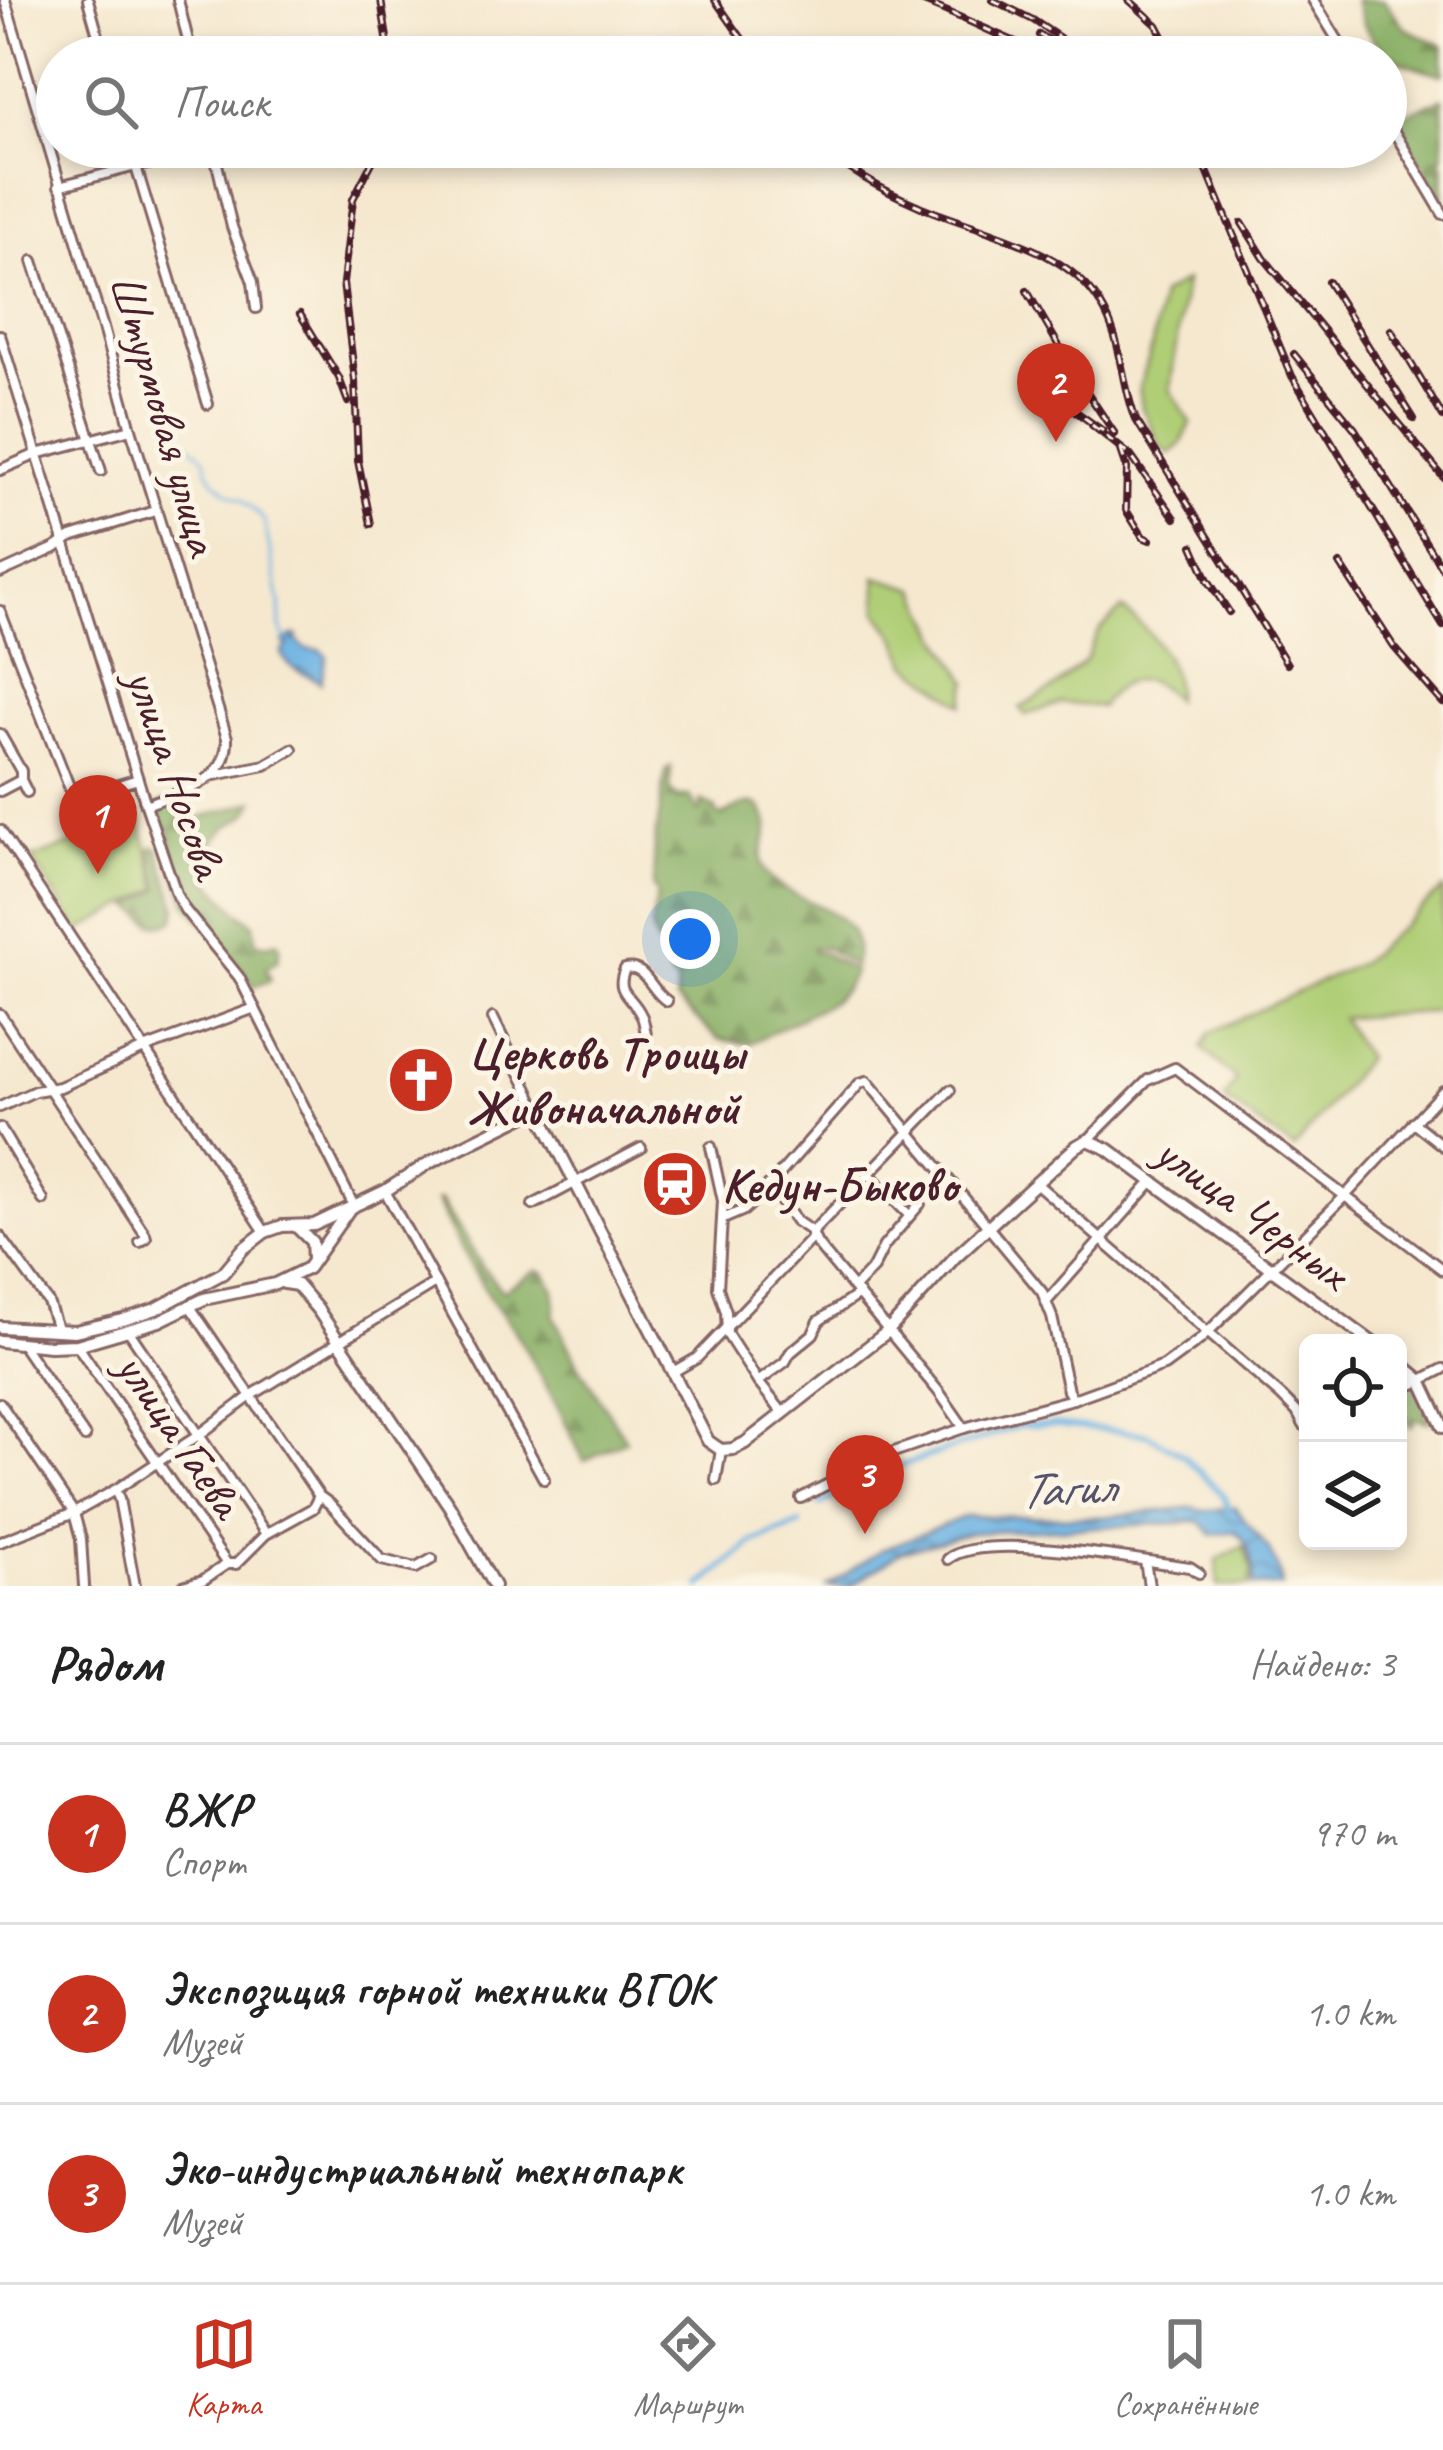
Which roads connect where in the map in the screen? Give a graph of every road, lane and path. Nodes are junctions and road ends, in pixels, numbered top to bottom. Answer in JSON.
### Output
{"nodes":[{"id":1,"x":5,"y":0,"type":"edge"},
{"id":2,"x":88,"y":0,"type":"edge"},
{"id":3,"x":178,"y":0,"type":"edge"},
{"id":4,"x":1313,"y":0,"type":"edge"},
{"id":5,"x":98,"y":36,"type":"edge"},
{"id":6,"x":187,"y":36,"type":"edge"},
{"id":7,"x":1335,"y":36,"type":"edge"},
{"id":8,"x":36,"y":107,"type":"edge"},
{"id":9,"x":1407,"y":153,"type":"edge"},
{"id":10,"x":54,"y":168,"type":"edge"},
{"id":11,"x":128,"y":168,"type":"edge"},
{"id":12,"x":137,"y":168,"type":"edge"},
{"id":13,"x":217,"y":168,"type":"edge"},
{"id":14,"x":59,"y":186,"type":"junction"},
{"id":15,"x":1443,"y":214,"type":"edge"},
{"id":16,"x":34,"y":261,"type":"dead end"},
{"id":17,"x":256,"y":308,"type":"dead end"},
{"id":18,"x":0,"y":334,"type":"edge"},
{"id":19,"x":208,"y":404,"type":"dead end"},
{"id":20,"x":130,"y":429,"type":"junction"},
{"id":21,"x":90,"y":440,"type":"junction"},
{"id":22,"x":37,"y":454,"type":"junction"},
{"id":23,"x":0,"y":470,"type":"edge"},
{"id":24,"x":100,"y":471,"type":"dead end"},
{"id":25,"x":155,"y":511,"type":"junction"},
{"id":26,"x":64,"y":541,"type":"junction"},
{"id":27,"x":0,"y":573,"type":"edge"},
{"id":28,"x":0,"y":610,"type":"edge"},
{"id":29,"x":0,"y":734,"type":"edge"},
{"id":30,"x":292,"y":749,"type":"dead end"},
{"id":31,"x":214,"y":775,"type":"junction"},
{"id":32,"x":138,"y":778,"type":"junction"},
{"id":33,"x":21,"y":780,"type":"junction"},
{"id":34,"x":0,"y":791,"type":"edge"},
{"id":35,"x":27,"y":792,"type":"dead end"},
{"id":36,"x":74,"y":800,"type":"junction"},
{"id":37,"x":146,"y":805,"type":"junction"},
{"id":38,"x":85,"y":826,"type":"dead end"},
{"id":39,"x":2,"y":837,"type":"edge"},
{"id":40,"x":667,"y":1001,"type":"dead end"},
{"id":41,"x":255,"y":1008,"type":"junction"},
{"id":42,"x":0,"y":1014,"type":"edge"},
{"id":43,"x":493,"y":1018,"type":"dead end"},
{"id":44,"x":646,"y":1036,"type":"dead end"},
{"id":45,"x":145,"y":1049,"type":"junction"},
{"id":46,"x":49,"y":1089,"type":"junction"},
{"id":47,"x":950,"y":1090,"type":"dead end"},
{"id":48,"x":1443,"y":1091,"type":"edge"},
{"id":49,"x":0,"y":1107,"type":"edge"},
{"id":50,"x":539,"y":1112,"type":"junction"},
{"id":51,"x":1413,"y":1122,"type":"junction"},
{"id":52,"x":0,"y":1128,"type":"edge"},
{"id":53,"x":910,"y":1130,"type":"junction"},
{"id":54,"x":1088,"y":1140,"type":"junction"},
{"id":55,"x":1443,"y":1146,"type":"edge"},
{"id":56,"x":641,"y":1148,"type":"dead end"},
{"id":57,"x":711,"y":1148,"type":"dead end"},
{"id":58,"x":868,"y":1173,"type":"junction"},
{"id":59,"x":1153,"y":1180,"type":"junction"},
{"id":60,"x":578,"y":1183,"type":"junction"},
{"id":61,"x":1037,"y":1184,"type":"junction"},
{"id":62,"x":769,"y":1185,"type":"junction"},
{"id":63,"x":385,"y":1190,"type":"junction"},
{"id":64,"x":1346,"y":1195,"type":"junction"},
{"id":65,"x":43,"y":1200,"type":"dead end"},
{"id":66,"x":920,"y":1204,"type":"dead end"},
{"id":67,"x":533,"y":1205,"type":"dead end"},
{"id":68,"x":351,"y":1206,"type":"junction"},
{"id":69,"x":910,"y":1215,"type":"junction"},
{"id":70,"x":723,"y":1220,"type":"junction"},
{"id":71,"x":990,"y":1226,"type":"junction"},
{"id":72,"x":297,"y":1227,"type":"junction"},
{"id":73,"x":266,"y":1232,"type":"junction"},
{"id":74,"x":813,"y":1235,"type":"junction"},
{"id":75,"x":0,"y":1237,"type":"edge"},
{"id":76,"x":1100,"y":1239,"type":"junction"},
{"id":77,"x":140,"y":1242,"type":"dead end"},
{"id":78,"x":234,"y":1259,"type":"junction"},
{"id":79,"x":310,"y":1265,"type":"junction"},
{"id":80,"x":1271,"y":1268,"type":"junction"},
{"id":81,"x":1443,"y":1270,"type":"edge"},
{"id":82,"x":435,"y":1282,"type":"junction"},
{"id":83,"x":275,"y":1284,"type":"junction"},
{"id":84,"x":249,"y":1289,"type":"junction"},
{"id":85,"x":856,"y":1291,"type":"junction"},
{"id":86,"x":1047,"y":1301,"type":"junction"},
{"id":87,"x":189,"y":1306,"type":"junction"},
{"id":88,"x":318,"y":1310,"type":"junction"},
{"id":89,"x":0,"y":1327,"type":"edge"},
{"id":90,"x":726,"y":1327,"type":"junction"},
{"id":91,"x":128,"y":1330,"type":"junction"},
{"id":92,"x":1208,"y":1331,"type":"junction"},
{"id":93,"x":58,"y":1332,"type":"junction"},
{"id":94,"x":887,"y":1332,"type":"junction"},
{"id":95,"x":1361,"y":1334,"type":"edge"},
{"id":96,"x":339,"y":1340,"type":"junction"},
{"id":97,"x":0,"y":1341,"type":"edge"},
{"id":98,"x":22,"y":1344,"type":"junction"},
{"id":99,"x":77,"y":1345,"type":"junction"},
{"id":100,"x":1407,"y":1368,"type":"edge"},
{"id":101,"x":1443,"y":1369,"type":"edge"},
{"id":102,"x":673,"y":1372,"type":"junction"},
{"id":103,"x":1421,"y":1380,"type":"junction"},
{"id":104,"x":758,"y":1382,"type":"junction"},
{"id":105,"x":1407,"y":1384,"type":"edge"},
{"id":106,"x":250,"y":1398,"type":"junction"},
{"id":107,"x":1073,"y":1399,"type":"junction"},
{"id":108,"x":0,"y":1403,"type":"edge"},
{"id":109,"x":783,"y":1414,"type":"junction"},
{"id":110,"x":1299,"y":1415,"type":"edge"},
{"id":111,"x":1443,"y":1427,"type":"edge"},
{"id":112,"x":964,"y":1428,"type":"junction"},
{"id":113,"x":199,"y":1436,"type":"junction"},
{"id":114,"x":85,"y":1437,"type":"dead end"},
{"id":115,"x":721,"y":1450,"type":"junction"},
{"id":116,"x":157,"y":1464,"type":"junction"},
{"id":117,"x":544,"y":1479,"type":"dead end"},
{"id":118,"x":716,"y":1480,"type":"dead end"},
{"id":119,"x":115,"y":1490,"type":"junction"},
{"id":120,"x":319,"y":1496,"type":"junction"},
{"id":121,"x":801,"y":1498,"type":"dead end"},
{"id":122,"x":74,"y":1513,"type":"junction"},
{"id":123,"x":266,"y":1534,"type":"junction"},
{"id":124,"x":0,"y":1542,"type":"edge"},
{"id":125,"x":432,"y":1559,"type":"dead end"},
{"id":126,"x":948,"y":1559,"type":"dead end"},
{"id":127,"x":1145,"y":1562,"type":"junction"},
{"id":128,"x":227,"y":1564,"type":"junction"},
{"id":129,"x":1199,"y":1573,"type":"dead end"},
{"id":130,"x":84,"y":1586,"type":"edge"},
{"id":131,"x":135,"y":1586,"type":"edge"},
{"id":132,"x":183,"y":1586,"type":"edge"},
{"id":133,"x":494,"y":1586,"type":"edge"},
{"id":134,"x":1149,"y":1586,"type":"edge"}],
"edges":[{"from":1,"to":8,"type":"street","name":"Штурмовая улица"},
{"from":2,"to":5,"type":"street"},
{"from":3,"to":6,"type":"street"},
{"from":4,"to":7,"type":"street"},
{"from":9,"to":15,"type":"street"},
{"from":10,"to":14,"type":"street","name":"Штурмовая улица"},
{"from":11,"to":14,"type":"street"},
{"from":12,"to":19,"type":"street"},
{"from":13,"to":17,"type":"street"},
{"from":14,"to":20,"type":"street","name":"Штурмовая улица"},
{"from":16,"to":21,"type":"street"},
{"from":18,"to":22,"type":"street","name":"улица Носова"},
{"from":20,"to":21,"type":"street"},
{"from":20,"to":25,"type":"street","name":"Штурмовая улица"},
{"from":21,"to":22,"type":"street"},
{"from":21,"to":24,"type":"street"},
{"from":22,"to":23,"type":"street"},
{"from":22,"to":26,"type":"street","name":"улица Носова"},
{"from":25,"to":26,"type":"street"},
{"from":25,"to":31,"type":"street","name":"Штурмовая улица"},
{"from":26,"to":27,"type":"street"},
{"from":26,"to":32,"type":"street","name":"улица Носова"},
{"from":28,"to":36,"type":"street"},
{"from":29,"to":33,"type":"street"},
{"from":30,"to":31,"type":"street"},
{"from":31,"to":37,"type":"street"},
{"from":32,"to":36,"type":"street"},
{"from":32,"to":37,"type":"street","name":"улица Носова"},
{"from":33,"to":34,"type":"street"},
{"from":33,"to":35,"type":"street"},
{"from":36,"to":38,"type":"street"},
{"from":37,"to":41,"type":"street","name":"улица Носова"},
{"from":39,"to":45,"type":"street"},
{"from":40,"to":44,"type":"street"},
{"from":41,"to":45,"type":"street"},
{"from":41,"to":68,"type":"street","name":"улица Носова"},
{"from":42,"to":46,"type":"street"},
{"from":43,"to":50,"type":"street"},
{"from":45,"to":46,"type":"street"},
{"from":45,"to":73,"type":"street"},
{"from":46,"to":49,"type":"street"},
{"from":46,"to":77,"type":"street"},
{"from":47,"to":53,"type":"street"},
{"from":48,"to":51,"type":"street"},
{"from":50,"to":60,"type":"main road"},
{"from":50,"to":63,"type":"main road"},
{"from":51,"to":55,"type":"street"},
{"from":51,"to":64,"type":"street"},
{"from":52,"to":65,"type":"street"},
{"from":53,"to":58,"type":"street"},
{"from":53,"to":62,"type":"street"},
{"from":53,"to":71,"type":"street"},
{"from":54,"to":59,"type":"main road","name":"улица Черных"},
{"from":54,"to":61,"type":"main road"},
{"from":54,"to":64,"type":"street"},
{"from":56,"to":60,"type":"street"},
{"from":57,"to":70,"type":"street"},
{"from":58,"to":69,"type":"street"},
{"from":58,"to":74,"type":"street"},
{"from":59,"to":76,"type":"street"},
{"from":59,"to":80,"type":"main road","name":"улица Черных"},
{"from":60,"to":67,"type":"street"},
{"from":60,"to":102,"type":"main road"},
{"from":61,"to":71,"type":"main road"},
{"from":61,"to":76,"type":"street"},
{"from":62,"to":70,"type":"street"},
{"from":62,"to":74,"type":"street"},
{"from":63,"to":68,"type":"main road"},
{"from":63,"to":82,"type":"street"},
{"from":64,"to":80,"type":"street"},
{"from":64,"to":81,"type":"street"},
{"from":66,"to":69,"type":"street"},
{"from":68,"to":72,"type":"main road"},
{"from":68,"to":79,"type":"main road"},
{"from":69,"to":85,"type":"street"},
{"from":70,"to":90,"type":"street"},
{"from":71,"to":86,"type":"street"},
{"from":71,"to":94,"type":"main road"},
{"from":72,"to":73,"type":"main road"},
{"from":72,"to":79,"type":"main road"},
{"from":73,"to":78,"type":"main road"},
{"from":74,"to":85,"type":"street"},
{"from":74,"to":90,"type":"street"},
{"from":75,"to":93,"type":"street","name":"улица Гаева"},
{"from":76,"to":86,"type":"street"},
{"from":76,"to":92,"type":"street"},
{"from":78,"to":84,"type":"main road"},
{"from":78,"to":93,"type":"main road"},
{"from":79,"to":83,"type":"main road"},
{"from":79,"to":88,"type":"main road"},
{"from":80,"to":92,"type":"street"},
{"from":80,"to":95,"type":"main road","name":"улица Черных"},
{"from":82,"to":96,"type":"street"},
{"from":82,"to":117,"type":"street"},
{"from":83,"to":84,"type":"main road"},
{"from":83,"to":88,"type":"main road"},
{"from":84,"to":87,"type":"main road"},
{"from":85,"to":94,"type":"street"},
{"from":85,"to":104,"type":"street"},
{"from":86,"to":107,"type":"street"},
{"from":87,"to":91,"type":"main road"},
{"from":87,"to":106,"type":"street"},
{"from":88,"to":96,"type":"main road"},
{"from":89,"to":93,"type":"main road"},
{"from":90,"to":102,"type":"street"},
{"from":90,"to":104,"type":"street"},
{"from":91,"to":99,"type":"main road"},
{"from":91,"to":113,"type":"street"},
{"from":92,"to":107,"type":"street"},
{"from":92,"to":110,"type":"street"},
{"from":94,"to":109,"type":"main road"},
{"from":94,"to":112,"type":"street"},
{"from":96,"to":106,"type":"street"},
{"from":96,"to":133,"type":"main road"},
{"from":97,"to":98,"type":"main road"},
{"from":98,"to":99,"type":"main road"},
{"from":98,"to":114,"type":"street"},
{"from":99,"to":116,"type":"street","name":"улица Гаева"},
{"from":100,"to":103,"type":"main road"},
{"from":101,"to":103,"type":"street"},
{"from":102,"to":115,"type":"main road"},
{"from":103,"to":105,"type":"street"},
{"from":103,"to":111,"type":"main road"},
{"from":104,"to":109,"type":"street"},
{"from":106,"to":113,"type":"street"},
{"from":106,"to":120,"type":"street"},
{"from":107,"to":112,"type":"street"},
{"from":108,"to":122,"type":"street"},
{"from":109,"to":115,"type":"main road"},
{"from":112,"to":121,"type":"street"},
{"from":113,"to":116,"type":"street"},
{"from":113,"to":123,"type":"street"},
{"from":115,"to":118,"type":"street"},
{"from":116,"to":119,"type":"street"},
{"from":116,"to":128,"type":"street","name":"улица Гаева"},
{"from":119,"to":122,"type":"street"},
{"from":119,"to":131,"type":"street"},
{"from":120,"to":123,"type":"street"},
{"from":120,"to":125,"type":"street"},
{"from":122,"to":124,"type":"street"},
{"from":122,"to":130,"type":"street"},
{"from":123,"to":128,"type":"street"},
{"from":126,"to":127,"type":"street"},
{"from":127,"to":129,"type":"street"},
{"from":127,"to":134,"type":"street"},
{"from":128,"to":132,"type":"street"}]}
